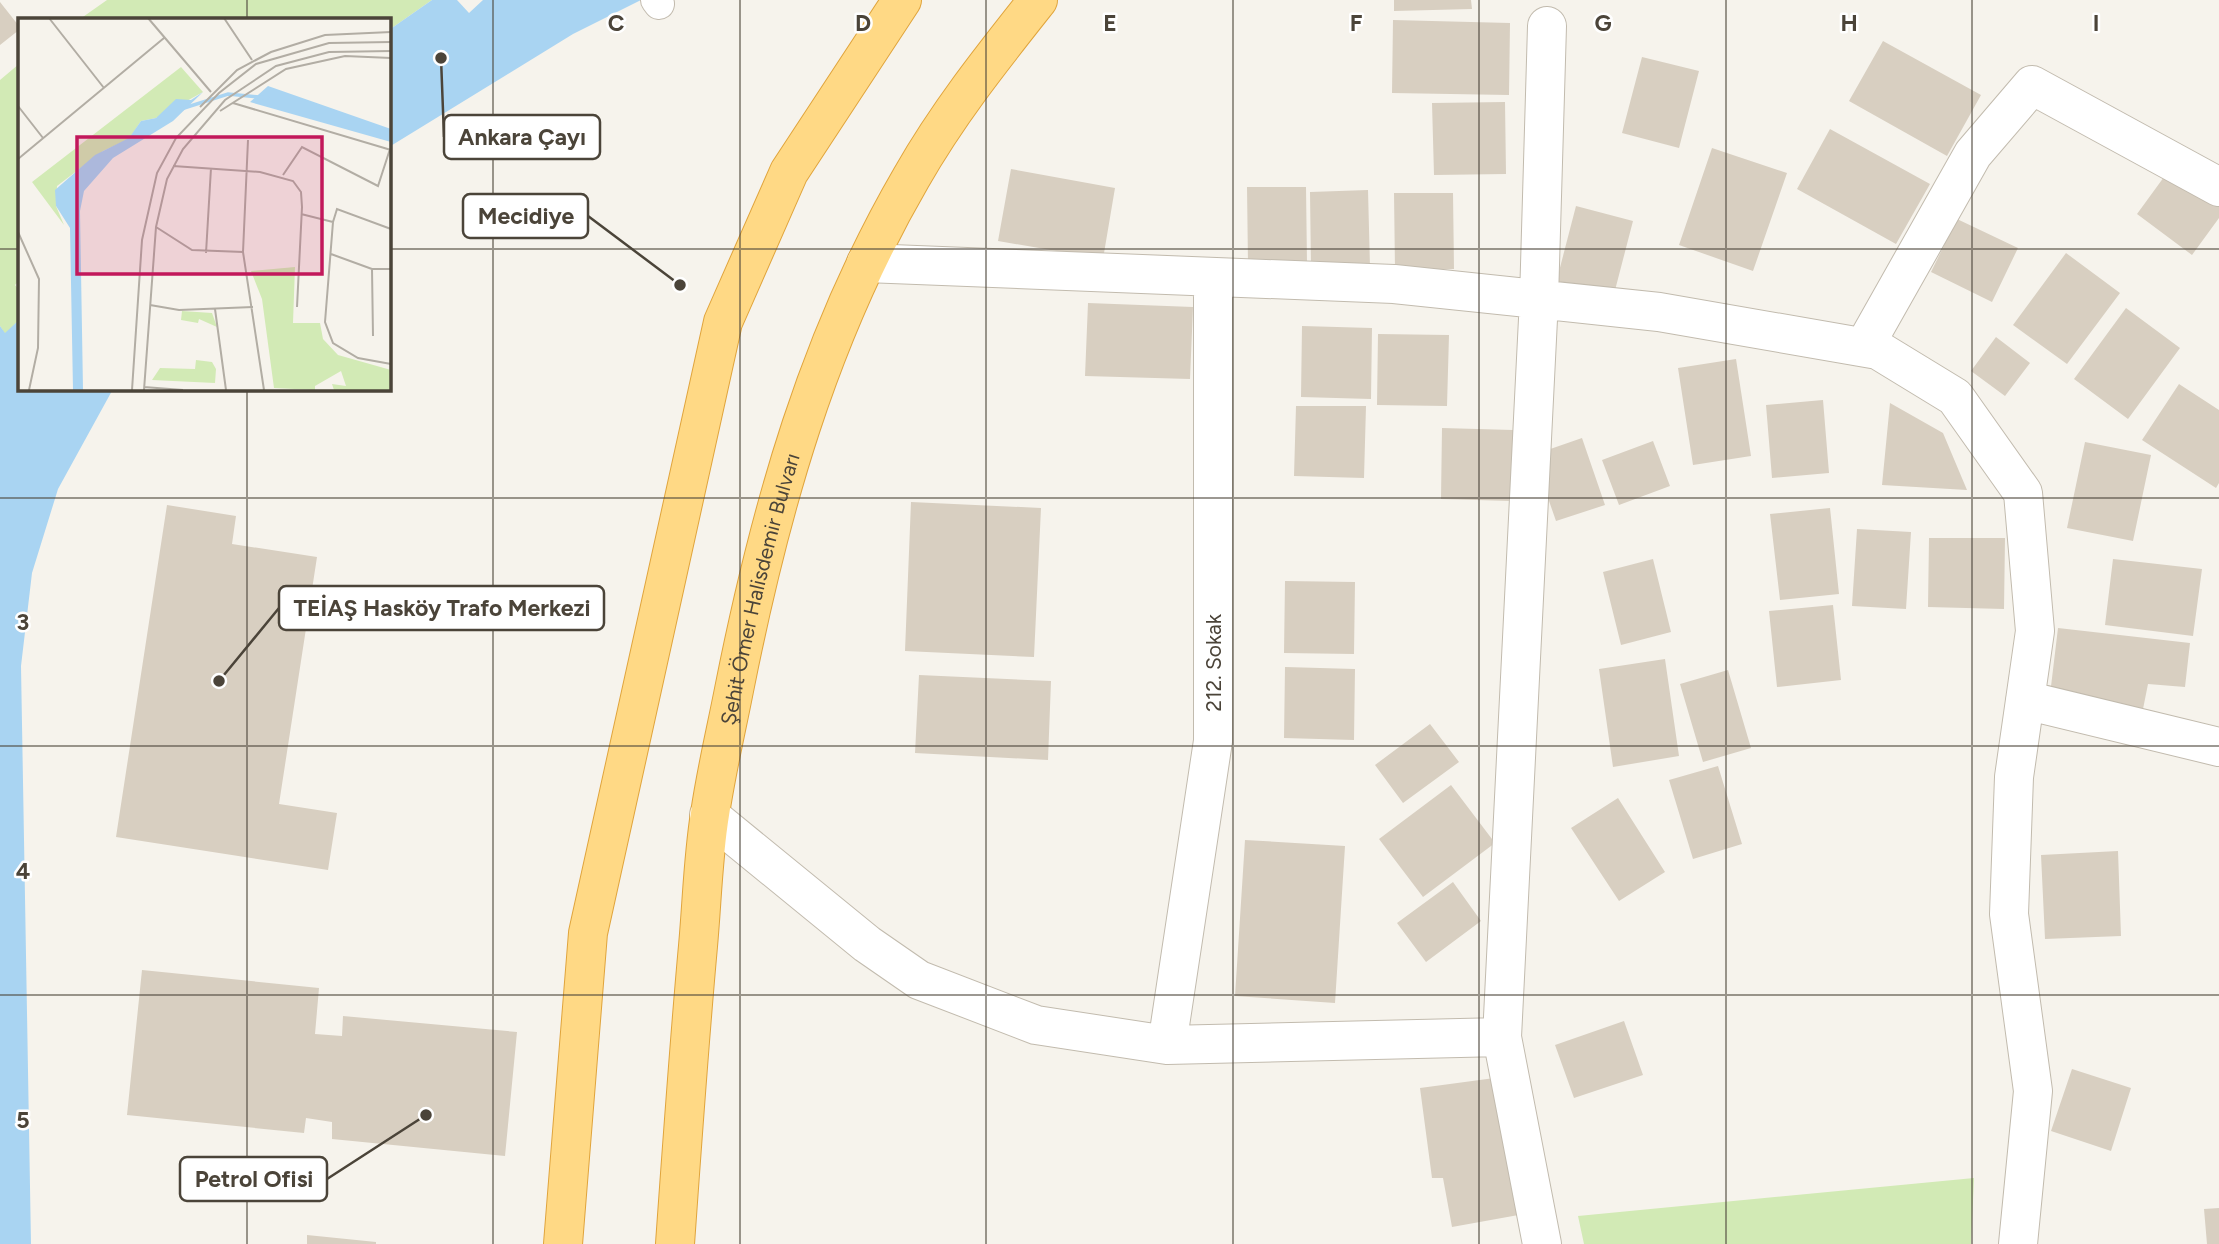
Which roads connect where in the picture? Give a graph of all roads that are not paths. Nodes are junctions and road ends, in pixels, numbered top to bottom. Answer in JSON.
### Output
{"nodes":[{"id":1,"x":902,"y":0,"type":"edge"},
{"id":2,"x":1038,"y":0,"type":"edge"},
{"id":3,"x":1547,"y":26,"type":"dead end"},
{"id":4,"x":2219,"y":187,"type":"edge"},
{"id":5,"x":866,"y":263,"type":"junction"},
{"id":6,"x":1213,"y":277,"type":"junction"},
{"id":7,"x":1539,"y":299,"type":"junction"},
{"id":8,"x":1864,"y":347,"type":"junction"},
{"id":9,"x":2025,"y":700,"type":"junction"},
{"id":10,"x":2219,"y":747,"type":"edge"},
{"id":11,"x":709,"y":815,"type":"junction"},
{"id":12,"x":1502,"y":1038,"type":"junction"},
{"id":13,"x":1167,"y":1045,"type":"junction"},
{"id":14,"x":563,"y":1244,"type":"edge"},
{"id":15,"x":675,"y":1244,"type":"edge"},
{"id":16,"x":1542,"y":1244,"type":"edge"},
{"id":17,"x":2018,"y":1244,"type":"edge"}],
"edges":[{"from":1,"to":14,"type":"highway"},
{"from":2,"to":5,"type":"highway","name":"Şehit Ömer Halisdemir Bulvarı"},
{"from":3,"to":7,"type":"street"},
{"from":4,"to":8,"type":"street"},
{"from":5,"to":6,"type":"street"},
{"from":5,"to":11,"type":"highway","name":"Şehit Ömer Halisdemir Bulvarı"},
{"from":6,"to":7,"type":"street"},
{"from":6,"to":13,"type":"street","name":"212. Sokak"},
{"from":7,"to":8,"type":"street"},
{"from":7,"to":12,"type":"street"},
{"from":8,"to":9,"type":"street"},
{"from":9,"to":10,"type":"street"},
{"from":9,"to":17,"type":"street"},
{"from":11,"to":13,"type":"street"},
{"from":11,"to":15,"type":"highway","name":"Şehit Ömer Halisdemir Bulvarı"},
{"from":12,"to":13,"type":"street"},
{"from":12,"to":16,"type":"street"}]}
